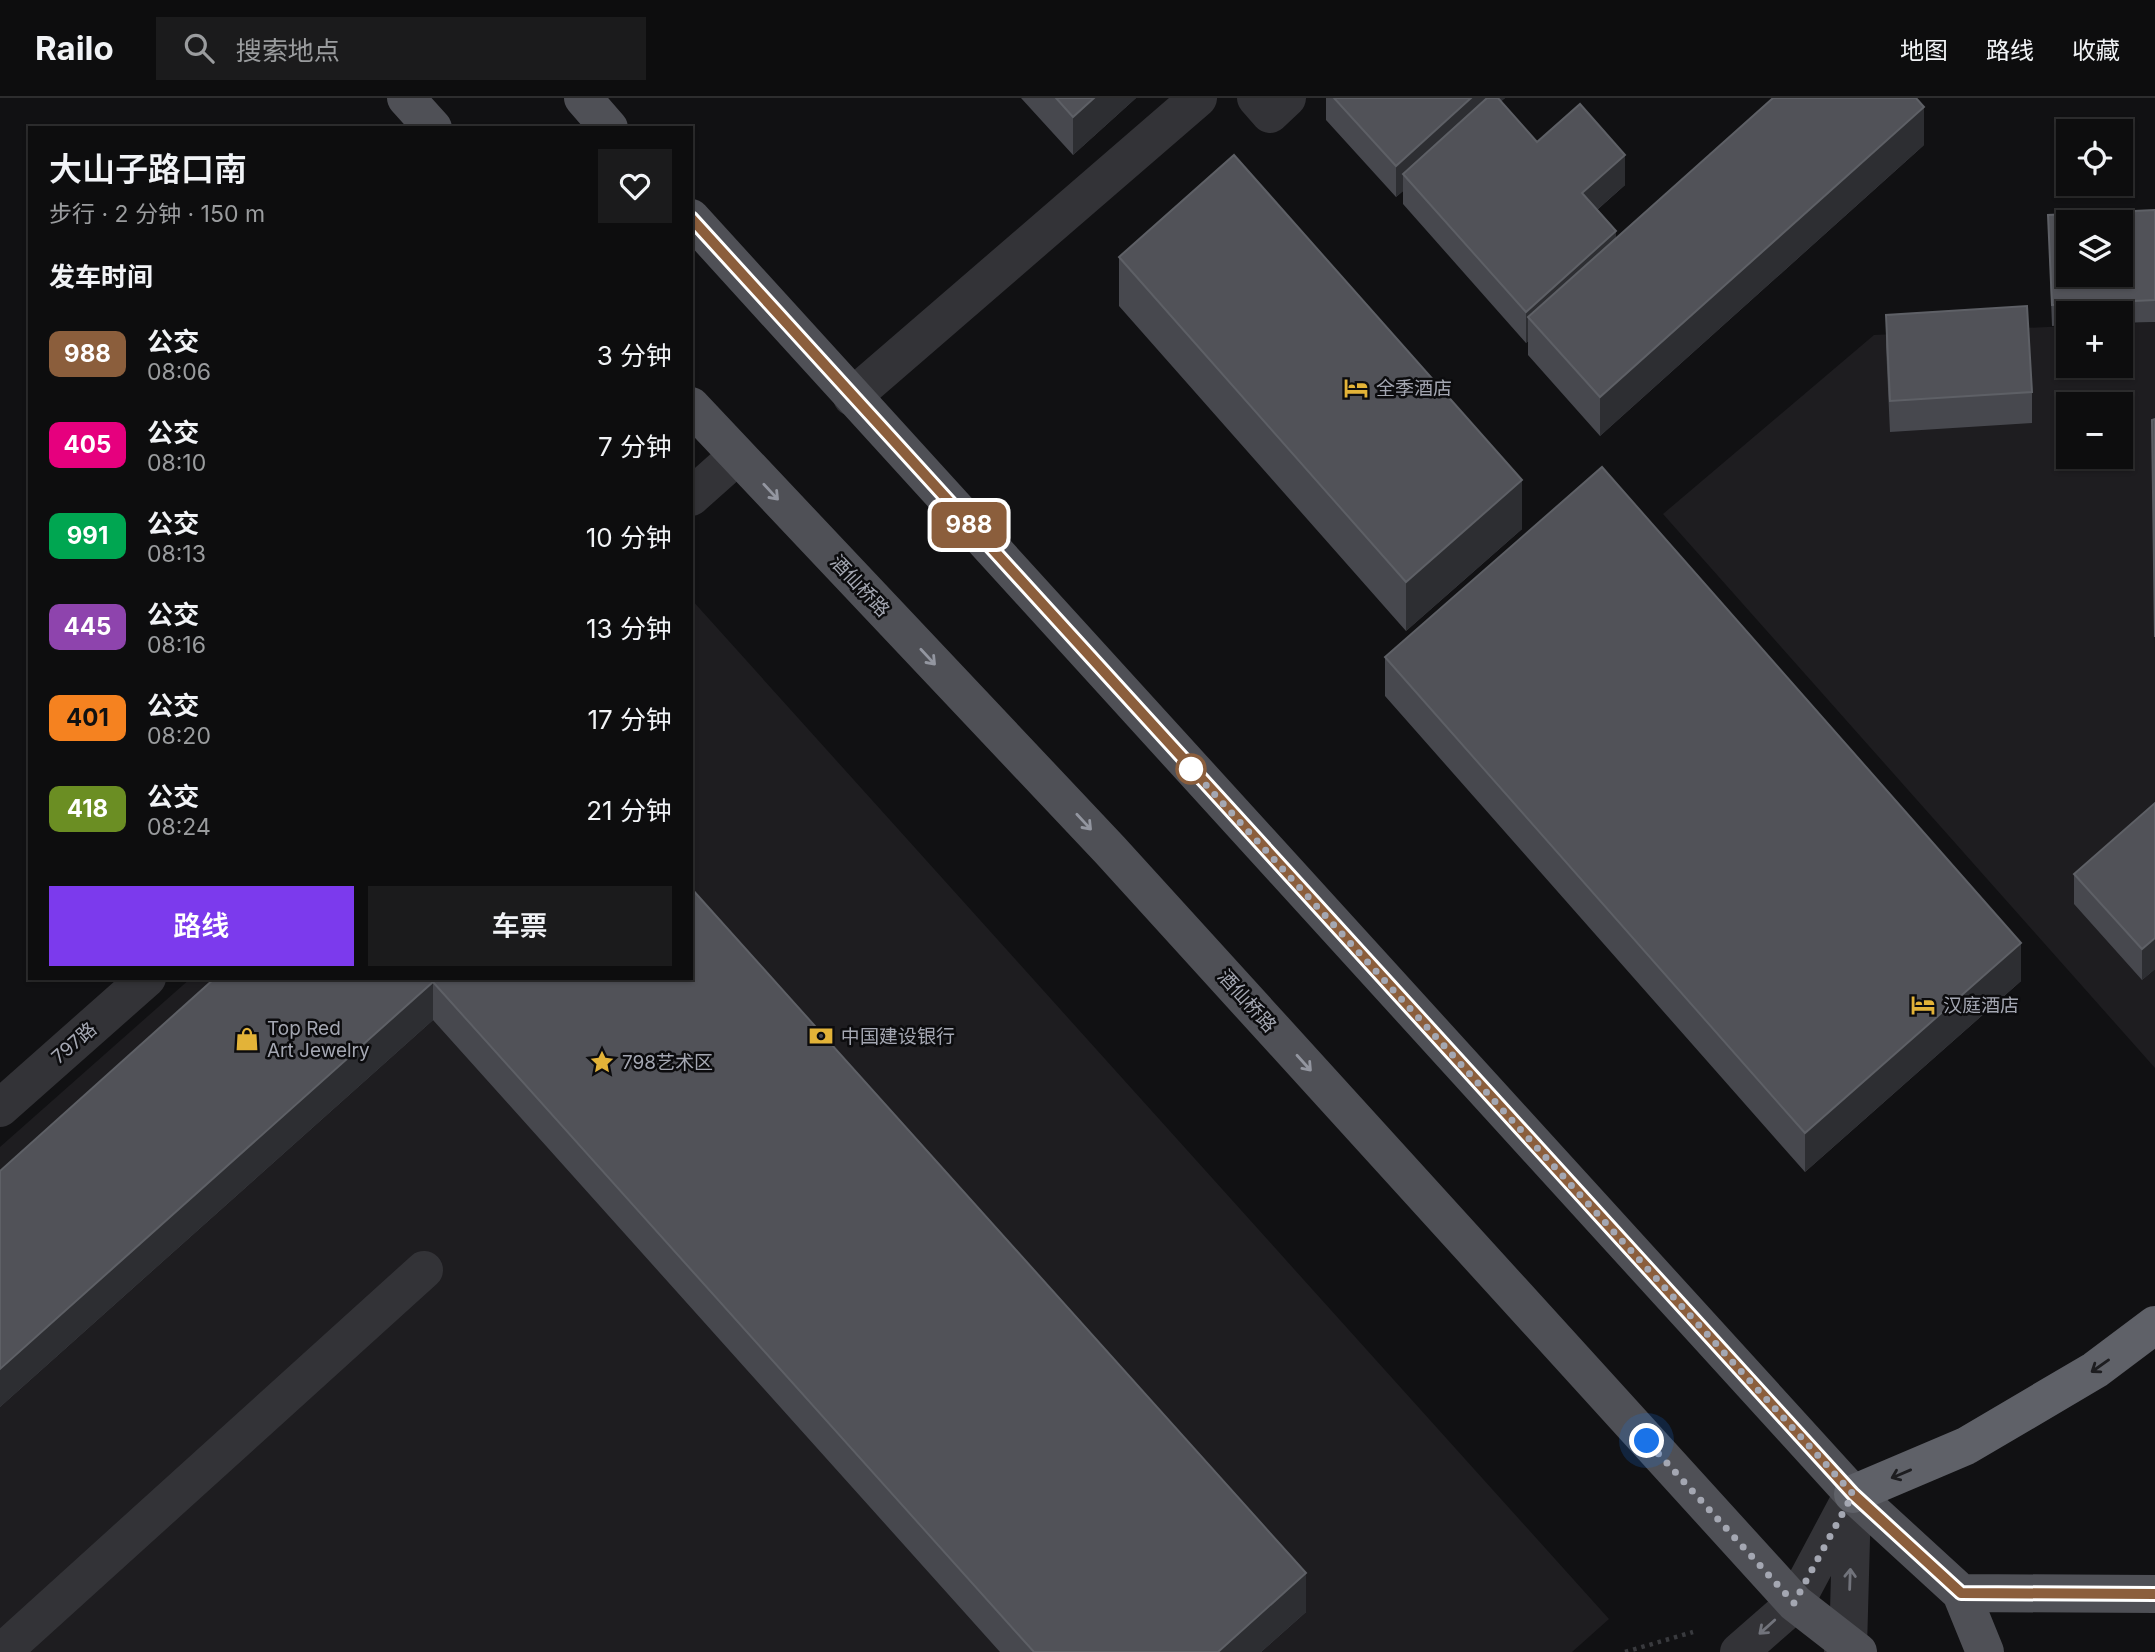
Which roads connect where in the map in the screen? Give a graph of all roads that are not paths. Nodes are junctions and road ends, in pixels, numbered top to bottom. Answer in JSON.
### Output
{"nodes":[{"id":1,"x":406,"y":98,"type":"edge"},
{"id":2,"x":583,"y":98,"type":"edge"},
{"id":3,"x":1198,"y":98,"type":"edge"},
{"id":4,"x":1256,"y":98,"type":"edge"},
{"id":5,"x":1287,"y":98,"type":"edge"},
{"id":6,"x":431,"y":126,"type":"edge"},
{"id":7,"x":608,"y":126,"type":"edge"},
{"id":8,"x":693,"y":220,"type":"edge"},
{"id":9,"x":852,"y":397,"type":"junction"},
{"id":10,"x":693,"y":408,"type":"edge"},
{"id":11,"x":737,"y":456,"type":"junction"},
{"id":12,"x":693,"y":495,"type":"edge"},
{"id":13,"x":145,"y":980,"type":"edge"},
{"id":14,"x":0,"y":1108,"type":"edge"},
{"id":15,"x":424,"y":1270,"type":"dead end"},
{"id":16,"x":2155,"y":1325,"type":"edge"},
{"id":17,"x":1853,"y":1494,"type":"junction"},
{"id":18,"x":1961,"y":1593,"type":"junction"},
{"id":19,"x":2155,"y":1594,"type":"edge"},
{"id":20,"x":1794,"y":1603,"type":"junction"},
{"id":21,"x":1850,"y":1651,"type":"edge"},
{"id":22,"x":2,"y":1652,"type":"edge"},
{"id":23,"x":1739,"y":1652,"type":"edge"},
{"id":24,"x":1985,"y":1652,"type":"edge"}],
"edges":[{"from":1,"to":6,"type":"main road"},
{"from":2,"to":7,"type":"main road"},
{"from":3,"to":9,"type":"street"},
{"from":4,"to":5,"type":"street"},
{"from":8,"to":9,"type":"main road"},
{"from":9,"to":17,"type":"main road"},
{"from":10,"to":11,"type":"main road","name":"酒仙桥路"},
{"from":11,"to":12,"type":"street"},
{"from":11,"to":20,"type":"main road","name":"酒仙桥路","one_way":true},
{"from":13,"to":14,"type":"street","name":"797路"},
{"from":15,"to":22,"type":"street"},
{"from":16,"to":17,"type":"highway","one_way":true},
{"from":17,"to":18,"type":"main road"},
{"from":17,"to":20,"type":"street"},
{"from":21,"to":17,"type":"street","one_way":true},
{"from":18,"to":19,"type":"main road"},
{"from":18,"to":24,"type":"main road"},
{"from":20,"to":21,"type":"main road","name":"酒仙桥路"},
{"from":20,"to":23,"type":"street","one_way":true}]}
